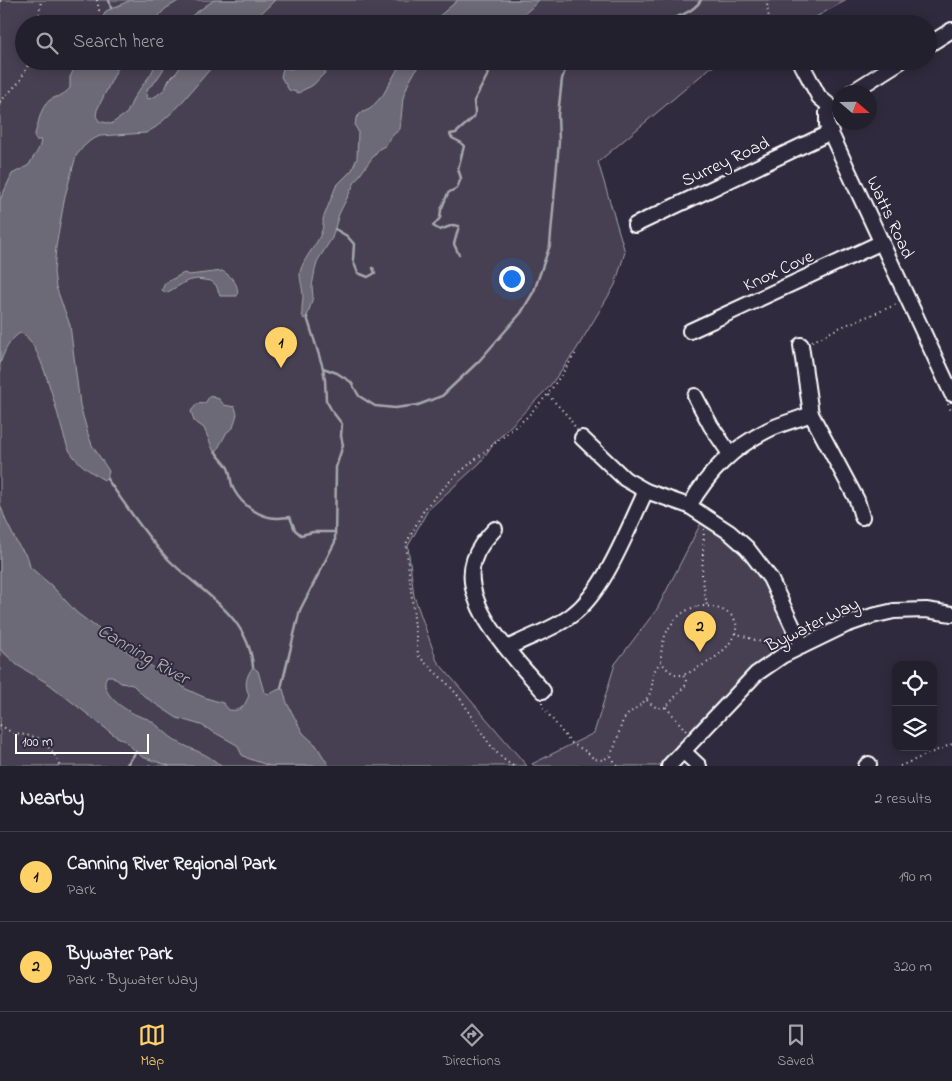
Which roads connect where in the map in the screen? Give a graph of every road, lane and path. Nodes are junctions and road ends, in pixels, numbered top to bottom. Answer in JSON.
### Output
{"nodes":[{"id":1,"x":4,"y":0,"type":"edge"},
{"id":2,"x":41,"y":0,"type":"edge"},
{"id":3,"x":97,"y":0,"type":"edge"},
{"id":4,"x":769,"y":0,"type":"edge"},
{"id":5,"x":0,"y":1,"type":"edge"},
{"id":6,"x":102,"y":12,"type":"dead end"},
{"id":7,"x":39,"y":15,"type":"edge"},
{"id":8,"x":768,"y":15,"type":"edge"},
{"id":9,"x":952,"y":30,"type":"edge"},
{"id":10,"x":937,"y":39,"type":"edge"},
{"id":11,"x":26,"y":70,"type":"edge"},
{"id":12,"x":804,"y":70,"type":"edge"},
{"id":13,"x":887,"y":70,"type":"edge"},
{"id":14,"x":863,"y":85,"type":"edge"},
{"id":15,"x":0,"y":102,"type":"edge"},
{"id":16,"x":832,"y":102,"type":"edge"},
{"id":17,"x":832,"y":108,"type":"edge"},
{"id":18,"x":831,"y":132,"type":"junction"},
{"id":19,"x":634,"y":225,"type":"dead end"},
{"id":20,"x":882,"y":242,"type":"junction"},
{"id":21,"x":908,"y":299,"type":"junction"},
{"id":22,"x":690,"y":331,"type":"dead end"},
{"id":23,"x":801,"y":345,"type":"joint"},
{"id":24,"x":548,"y":394,"type":"dead end"},
{"id":25,"x":952,"y":394,"type":"edge"},
{"id":26,"x":695,"y":396,"type":"dead end"},
{"id":27,"x":811,"y":414,"type":"junction"},
{"id":28,"x":582,"y":438,"type":"joint"},
{"id":29,"x":730,"y":454,"type":"junction"},
{"id":30,"x":646,"y":491,"type":"junction"},
{"id":31,"x":689,"y":506,"type":"junction"},
{"id":32,"x":705,"y":516,"type":"junction"},
{"id":33,"x":862,"y":517,"type":"dead end"},
{"id":34,"x":495,"y":529,"type":"dead end"},
{"id":35,"x":708,"y":606,"type":"junction"},
{"id":36,"x":952,"y":614,"type":"edge"},
{"id":37,"x":735,"y":634,"type":"junction"},
{"id":38,"x":802,"y":646,"type":"junction"},
{"id":39,"x":508,"y":648,"type":"junction"},
{"id":40,"x":774,"y":652,"type":"dead end"},
{"id":41,"x":661,"y":662,"type":"junction"},
{"id":42,"x":683,"y":675,"type":"junction"},
{"id":43,"x":543,"y":690,"type":"joint"},
{"id":44,"x":647,"y":699,"type":"junction"},
{"id":45,"x":666,"y":707,"type":"junction"},
{"id":46,"x":0,"y":726,"type":"edge"},
{"id":47,"x":952,"y":744,"type":"edge"},
{"id":48,"x":688,"y":746,"type":"junction"},
{"id":49,"x":611,"y":756,"type":"junction"},
{"id":50,"x":60,"y":766,"type":"edge"},
{"id":51,"x":617,"y":766,"type":"edge"},
{"id":52,"x":669,"y":766,"type":"edge"},
{"id":53,"x":700,"y":766,"type":"edge"},
{"id":54,"x":900,"y":766,"type":"edge"}],
"edges":[{"from":1,"to":5,"type":"path"},
{"from":2,"to":7,"type":"path"},
{"from":3,"to":6,"type":"path"},
{"from":4,"to":8,"type":"path"},
{"from":9,"to":10,"type":"street"},
{"from":11,"to":15,"type":"path"},
{"from":12,"to":16,"type":"street","name":"Watts Road"},
{"from":13,"to":14,"type":"street"},
{"from":17,"to":18,"type":"street","name":"Watts Road"},
{"from":18,"to":19,"type":"street","name":"Surrey Road"},
{"from":18,"to":20,"type":"street","name":"Watts Road"},
{"from":20,"to":21,"type":"street","name":"Watts Road"},
{"from":20,"to":22,"type":"street","name":"Knox Cove"},
{"from":21,"to":23,"type":"path"},
{"from":21,"to":25,"type":"street","name":"Watts Road"},
{"from":23,"to":27,"type":"street"},
{"from":24,"to":28,"type":"path"},
{"from":26,"to":29,"type":"street"},
{"from":27,"to":29,"type":"street"},
{"from":27,"to":33,"type":"street"},
{"from":28,"to":30,"type":"street"},
{"from":29,"to":31,"type":"street"},
{"from":30,"to":31,"type":"street"},
{"from":30,"to":39,"type":"street"},
{"from":31,"to":32,"type":"street"},
{"from":32,"to":35,"type":"path"},
{"from":32,"to":38,"type":"street"},
{"from":34,"to":39,"type":"street"},
{"from":35,"to":37,"type":"path"},
{"from":35,"to":41,"type":"path"},
{"from":36,"to":38,"type":"street","name":"Bywater Way"},
{"from":37,"to":40,"type":"path"},
{"from":37,"to":42,"type":"path"},
{"from":38,"to":48,"type":"street","name":"Bywater Way"},
{"from":39,"to":43,"type":"street"},
{"from":41,"to":42,"type":"path"},
{"from":41,"to":44,"type":"path"},
{"from":42,"to":45,"type":"path"},
{"from":43,"to":49,"type":"path"},
{"from":44,"to":45,"type":"path"},
{"from":44,"to":49,"type":"path"},
{"from":45,"to":48,"type":"path"},
{"from":46,"to":50,"type":"path"},
{"from":47,"to":54,"type":"path"},
{"from":48,"to":52,"type":"street","name":"Bywater Way"},
{"from":48,"to":53,"type":"street"},
{"from":49,"to":51,"type":"path"}]}
